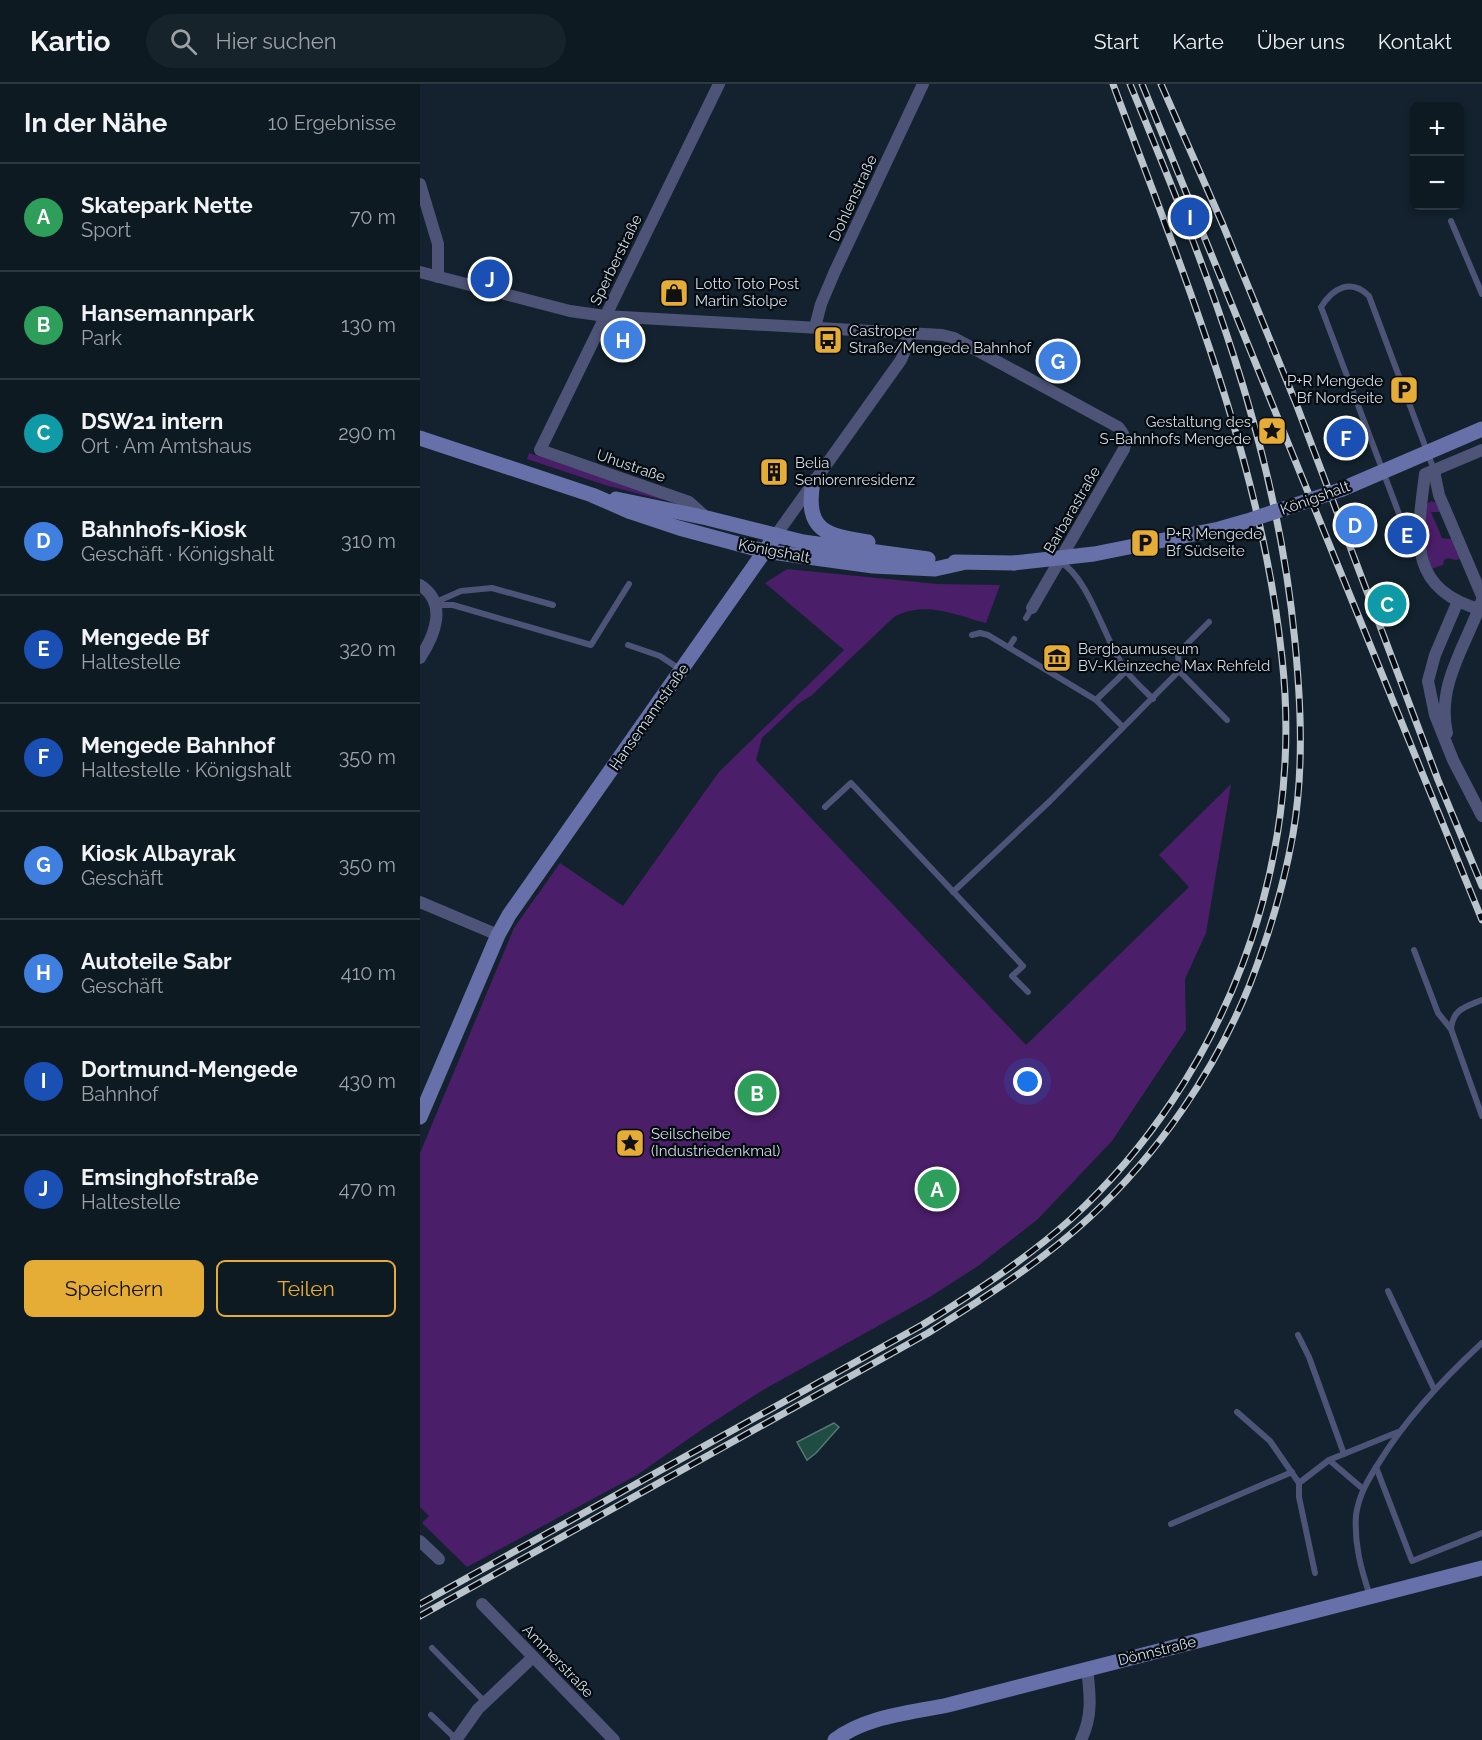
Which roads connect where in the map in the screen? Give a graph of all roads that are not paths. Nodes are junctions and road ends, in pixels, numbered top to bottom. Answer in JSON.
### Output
{"nodes":[{"id":1,"x":719,"y":84,"type":"edge"},
{"id":2,"x":923,"y":84,"type":"edge"},
{"id":3,"x":420,"y":184,"type":"edge"},
{"id":4,"x":1451,"y":221,"type":"dead end"},
{"id":5,"x":420,"y":272,"type":"edge"},
{"id":6,"x":438,"y":277,"type":"junction"},
{"id":7,"x":1482,"y":294,"type":"edge"},
{"id":8,"x":605,"y":316,"type":"junction"},
{"id":9,"x":815,"y":327,"type":"junction"},
{"id":10,"x":908,"y":334,"type":"junction"},
{"id":11,"x":1482,"y":429,"type":"edge"},
{"id":12,"x":420,"y":438,"type":"edge"},
{"id":13,"x":540,"y":450,"type":"joint"},
{"id":14,"x":1482,"y":450,"type":"edge"},
{"id":15,"x":1434,"y":471,"type":"junction"},
{"id":16,"x":813,"y":482,"type":"junction"},
{"id":17,"x":592,"y":495,"type":"junction"},
{"id":18,"x":1439,"y":495,"type":"junction"},
{"id":19,"x":1422,"y":497,"type":"junction"},
{"id":20,"x":707,"y":518,"type":"junction"},
{"id":21,"x":776,"y":534,"type":"junction"},
{"id":22,"x":764,"y":551,"type":"junction"},
{"id":23,"x":1420,"y":553,"type":"junction"},
{"id":24,"x":1060,"y":561,"type":"junction"},
{"id":25,"x":962,"y":563,"type":"junction"},
{"id":26,"x":629,"y":584,"type":"dead end"},
{"id":27,"x":420,"y":585,"type":"edge"},
{"id":28,"x":1458,"y":601,"type":"junction"},
{"id":29,"x":436,"y":603,"type":"junction"},
{"id":30,"x":1481,"y":604,"type":"edge"},
{"id":31,"x":553,"y":605,"type":"dead end"},
{"id":32,"x":1029,"y":613,"type":"dead end"},
{"id":33,"x":1209,"y":622,"type":"dead end"},
{"id":34,"x":972,"y":635,"type":"dead end"},
{"id":35,"x":1014,"y":639,"type":"dead end"},
{"id":36,"x":628,"y":645,"type":"dead end"},
{"id":37,"x":1009,"y":647,"type":"junction"},
{"id":38,"x":420,"y":658,"type":"edge"},
{"id":39,"x":682,"y":671,"type":"junction"},
{"id":40,"x":1126,"y":671,"type":"junction"},
{"id":41,"x":1179,"y":671,"type":"junction"},
{"id":42,"x":1153,"y":699,"type":"junction"},
{"id":43,"x":1096,"y":700,"type":"junction"},
{"id":44,"x":1227,"y":720,"type":"dead end"},
{"id":45,"x":1123,"y":727,"type":"junction"},
{"id":46,"x":1453,"y":760,"type":"junction"},
{"id":47,"x":825,"y":807,"type":"dead end"},
{"id":48,"x":1482,"y":816,"type":"edge"},
{"id":49,"x":953,"y":892,"type":"junction"},
{"id":50,"x":420,"y":902,"type":"edge"},
{"id":51,"x":498,"y":935,"type":"junction"},
{"id":52,"x":1414,"y":950,"type":"dead end"},
{"id":53,"x":1028,"y":992,"type":"dead end"},
{"id":54,"x":1482,"y":1000,"type":"edge"},
{"id":55,"x":1451,"y":1029,"type":"junction"},
{"id":56,"x":1482,"y":1116,"type":"edge"},
{"id":57,"x":420,"y":1117,"type":"edge"},
{"id":58,"x":1388,"y":1291,"type":"dead end"},
{"id":59,"x":1298,"y":1335,"type":"dead end"},
{"id":60,"x":1481,"y":1346,"type":"edge"},
{"id":61,"x":1434,"y":1389,"type":"junction"},
{"id":62,"x":1237,"y":1412,"type":"dead end"},
{"id":63,"x":1399,"y":1432,"type":"junction"},
{"id":64,"x":1344,"y":1454,"type":"junction"},
{"id":65,"x":1329,"y":1460,"type":"junction"},
{"id":66,"x":1376,"y":1467,"type":"junction"},
{"id":67,"x":1292,"y":1472,"type":"junction"},
{"id":68,"x":1299,"y":1483,"type":"junction"},
{"id":69,"x":1362,"y":1488,"type":"junction"},
{"id":70,"x":1171,"y":1524,"type":"dead end"},
{"id":71,"x":1482,"y":1533,"type":"edge"},
{"id":72,"x":420,"y":1541,"type":"edge"},
{"id":73,"x":439,"y":1559,"type":"dead end"},
{"id":74,"x":1482,"y":1568,"type":"edge"},
{"id":75,"x":1315,"y":1574,"type":"dead end"},
{"id":76,"x":1371,"y":1596,"type":"junction"},
{"id":77,"x":482,"y":1604,"type":"dead end"},
{"id":78,"x":432,"y":1648,"type":"dead end"},
{"id":79,"x":533,"y":1657,"type":"junction"},
{"id":80,"x":1087,"y":1668,"type":"junction"},
{"id":81,"x":485,"y":1702,"type":"junction"},
{"id":82,"x":431,"y":1715,"type":"dead end"},
{"id":83,"x":456,"y":1740,"type":"edge"},
{"id":84,"x":614,"y":1740,"type":"edge"},
{"id":85,"x":835,"y":1740,"type":"edge"},
{"id":86,"x":1081,"y":1740,"type":"edge"}],
"edges":[{"from":1,"to":8,"type":"street","name":"Sperberstraße"},
{"from":2,"to":9,"type":"street","name":"Dohlenstraße"},
{"from":3,"to":6,"type":"street"},
{"from":4,"to":7,"type":"lane"},
{"from":5,"to":6,"type":"street"},
{"from":6,"to":8,"type":"street"},
{"from":8,"to":9,"type":"street"},
{"from":8,"to":13,"type":"street","name":"Sperberstraße"},
{"from":9,"to":10,"type":"street"},
{"from":10,"to":16,"type":"street","name":"Hansemannstraße"},
{"from":10,"to":24,"type":"street","name":"Barbarastraße"},
{"from":11,"to":25,"type":"main road","name":"Königshalt","bridge":true},
{"from":12,"to":17,"type":"main road","name":"Königshalt"},
{"from":13,"to":20,"type":"street","name":"Uhustraße"},
{"from":14,"to":15,"type":"street"},
{"from":15,"to":18,"type":"street"},
{"from":15,"to":19,"type":"street"},
{"from":15,"to":23,"type":"lane"},
{"from":16,"to":21,"type":"street","name":"Hansemannstraße"},
{"from":16,"to":25,"type":"main road"},
{"from":17,"to":20,"type":"main road","name":"Königshalt"},
{"from":17,"to":22,"type":"main road","name":"Königshalt"},
{"from":18,"to":19,"type":"street"},
{"from":18,"to":30,"type":"street"},
{"from":19,"to":23,"type":"street"},
{"from":20,"to":21,"type":"main road","name":"Königshalt"},
{"from":21,"to":22,"type":"main road","name":"Hansemannstraße"},
{"from":21,"to":25,"type":"main road","name":"Königshalt"},
{"from":22,"to":25,"type":"main road","name":"Königshalt"},
{"from":22,"to":39,"type":"main road","name":"Hansemannstraße"},
{"from":23,"to":28,"type":"street"},
{"from":24,"to":32,"type":"street","name":"Barbarastraße"},
{"from":24,"to":40,"type":"lane"},
{"from":26,"to":29,"type":"lane"},
{"from":27,"to":29,"type":"street"},
{"from":28,"to":30,"type":"street"},
{"from":28,"to":46,"type":"street"},
{"from":29,"to":31,"type":"lane"},
{"from":29,"to":38,"type":"street"},
{"from":30,"to":46,"type":"street"},
{"from":33,"to":41,"type":"lane"},
{"from":34,"to":37,"type":"lane"},
{"from":35,"to":37,"type":"lane"},
{"from":36,"to":39,"type":"lane"},
{"from":37,"to":43,"type":"lane"},
{"from":39,"to":51,"type":"main road","name":"Hansemannstraße"},
{"from":40,"to":42,"type":"lane"},
{"from":40,"to":43,"type":"lane"},
{"from":41,"to":42,"type":"lane"},
{"from":41,"to":44,"type":"lane"},
{"from":42,"to":45,"type":"lane"},
{"from":43,"to":45,"type":"lane"},
{"from":45,"to":49,"type":"lane"},
{"from":46,"to":48,"type":"street"},
{"from":47,"to":49,"type":"lane"},
{"from":49,"to":53,"type":"lane"},
{"from":50,"to":51,"type":"street"},
{"from":51,"to":57,"type":"main road","name":"Hansemannstraße"},
{"from":52,"to":55,"type":"lane"},
{"from":54,"to":55,"type":"lane"},
{"from":55,"to":56,"type":"lane"},
{"from":58,"to":61,"type":"lane"},
{"from":59,"to":64,"type":"lane"},
{"from":60,"to":61,"type":"lane"},
{"from":61,"to":63,"type":"lane"},
{"from":62,"to":67,"type":"lane"},
{"from":63,"to":64,"type":"lane"},
{"from":63,"to":66,"type":"lane"},
{"from":64,"to":65,"type":"lane"},
{"from":65,"to":68,"type":"lane"},
{"from":65,"to":69,"type":"lane"},
{"from":66,"to":69,"type":"lane"},
{"from":66,"to":71,"type":"lane"},
{"from":67,"to":68,"type":"lane"},
{"from":67,"to":70,"type":"lane"},
{"from":68,"to":75,"type":"lane"},
{"from":69,"to":76,"type":"lane"},
{"from":72,"to":73,"type":"street"},
{"from":74,"to":76,"type":"main road","name":"Dönnstraße"},
{"from":76,"to":80,"type":"main road","name":"Dönnstraße"},
{"from":77,"to":79,"type":"street","name":"Ammerstraße"},
{"from":78,"to":81,"type":"lane"},
{"from":79,"to":81,"type":"street"},
{"from":79,"to":84,"type":"street","name":"Ammerstraße"},
{"from":80,"to":85,"type":"main road","name":"Dönnstraße"},
{"from":80,"to":86,"type":"street"},
{"from":81,"to":83,"type":"street"},
{"from":82,"to":83,"type":"lane"}]}
